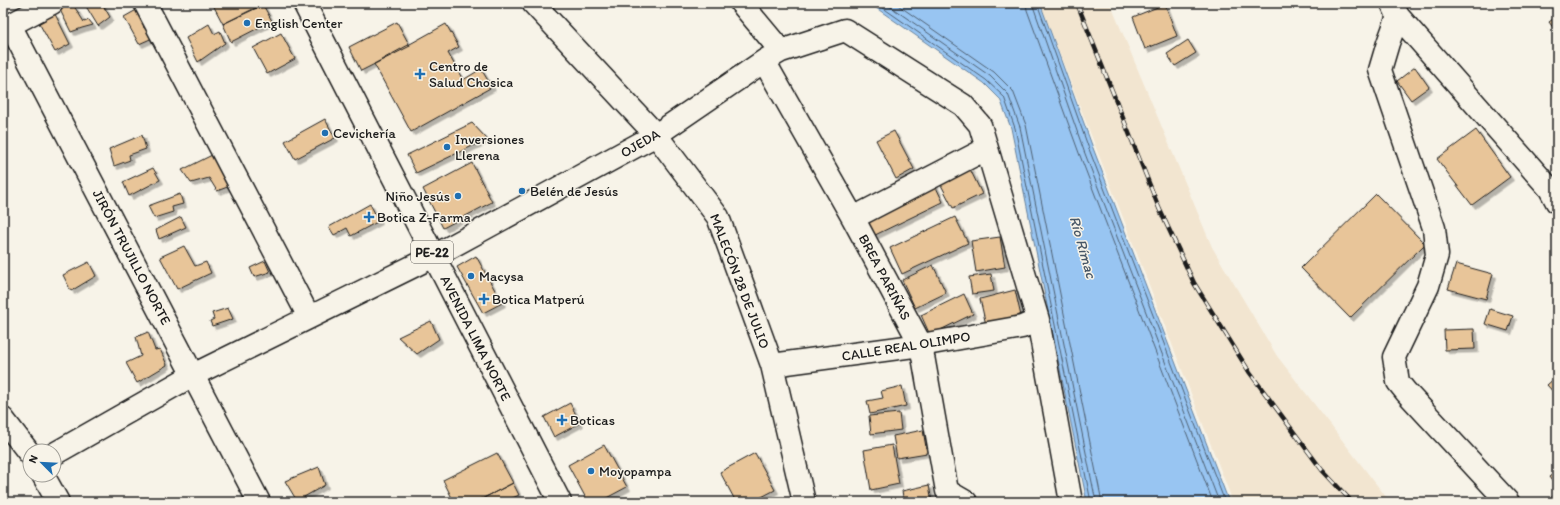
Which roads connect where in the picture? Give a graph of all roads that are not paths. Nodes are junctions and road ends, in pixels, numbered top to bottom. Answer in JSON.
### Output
{"nodes":[{"id":1,"x":52,"y":3,"type":"edge"},
{"id":2,"x":145,"y":3,"type":"edge"},
{"id":3,"x":304,"y":3,"type":"edge"},
{"id":4,"x":533,"y":3,"type":"edge"},
{"id":5,"x":741,"y":3,"type":"edge"},
{"id":6,"x":1396,"y":9,"type":"edge"},
{"id":7,"x":6,"y":18,"type":"edge"},
{"id":8,"x":772,"y":56,"type":"junction"},
{"id":9,"x":656,"y":135,"type":"junction"},
{"id":10,"x":986,"y":149,"type":"junction"},
{"id":11,"x":1555,"y":188,"type":"edge"},
{"id":12,"x":853,"y":218,"type":"junction"},
{"id":13,"x":434,"y":256,"type":"junction"},
{"id":14,"x":309,"y":318,"type":"junction"},
{"id":15,"x":1038,"y":320,"type":"junction"},
{"id":16,"x":921,"y":345,"type":"junction"},
{"id":17,"x":772,"y":365,"type":"junction"},
{"id":18,"x":194,"y":375,"type":"junction"},
{"id":19,"x":3,"y":419,"type":"edge"},
{"id":20,"x":22,"y":444,"type":"edge"},
{"id":21,"x":62,"y":449,"type":"edge"},
{"id":22,"x":47,"y":483,"type":"edge"},
{"id":23,"x":58,"y":502,"type":"edge"},
{"id":24,"x":260,"y":502,"type":"edge"},
{"id":25,"x":560,"y":502,"type":"edge"},
{"id":26,"x":804,"y":502,"type":"edge"},
{"id":27,"x":966,"y":502,"type":"edge"},
{"id":28,"x":1071,"y":502,"type":"edge"},
{"id":29,"x":1508,"y":502,"type":"edge"}],
"edges":[{"from":1,"to":7,"type":"main road"},
{"from":2,"to":14,"type":"main road"},
{"from":3,"to":13,"type":"main road","name":"AVENIDA LIMA NORTE","number":"PE-22"},
{"from":4,"to":9,"type":"main road","name":"MALECÓN 28 DE JULIO"},
{"from":5,"to":8,"type":"main road","name":"BREA PARIÑAS"},
{"from":6,"to":11,"type":"main road"},
{"from":6,"to":29,"type":"main road"},
{"from":7,"to":18,"type":"main road","name":"JIRÓN TRUJILLO NORTE"},
{"from":8,"to":9,"type":"main road","name":"OJEDA"},
{"from":8,"to":10,"type":"main road","name":"OJEDA"},
{"from":8,"to":12,"type":"main road","name":"BREA PARIÑAS"},
{"from":9,"to":13,"type":"main road","name":"OJEDA"},
{"from":9,"to":17,"type":"main road","name":"MALECÓN 28 DE JULIO"},
{"from":10,"to":12,"type":"main road"},
{"from":10,"to":15,"type":"main road"},
{"from":12,"to":16,"type":"main road","name":"BREA PARIÑAS"},
{"from":13,"to":14,"type":"main road","name":"OJEDA"},
{"from":13,"to":25,"type":"main road","name":"AVENIDA LIMA NORTE","number":"PE-22"},
{"from":14,"to":18,"type":"main road","name":"OJEDA"},
{"from":15,"to":16,"type":"main road","name":"CALLE REAL OLIMPO"},
{"from":15,"to":28,"type":"main road"},
{"from":16,"to":17,"type":"main road","name":"CALLE REAL OLIMPO"},
{"from":16,"to":27,"type":"main road","name":"BREA PARIÑAS"},
{"from":17,"to":26,"type":"main road","name":"MALECÓN 28 DE JULIO"},
{"from":18,"to":21,"type":"main road","name":"OJEDA"},
{"from":18,"to":24,"type":"main road","name":"JIRÓN TRUJILLO NORTE"},
{"from":19,"to":20,"type":"main road"},
{"from":22,"to":23,"type":"main road"}]}
